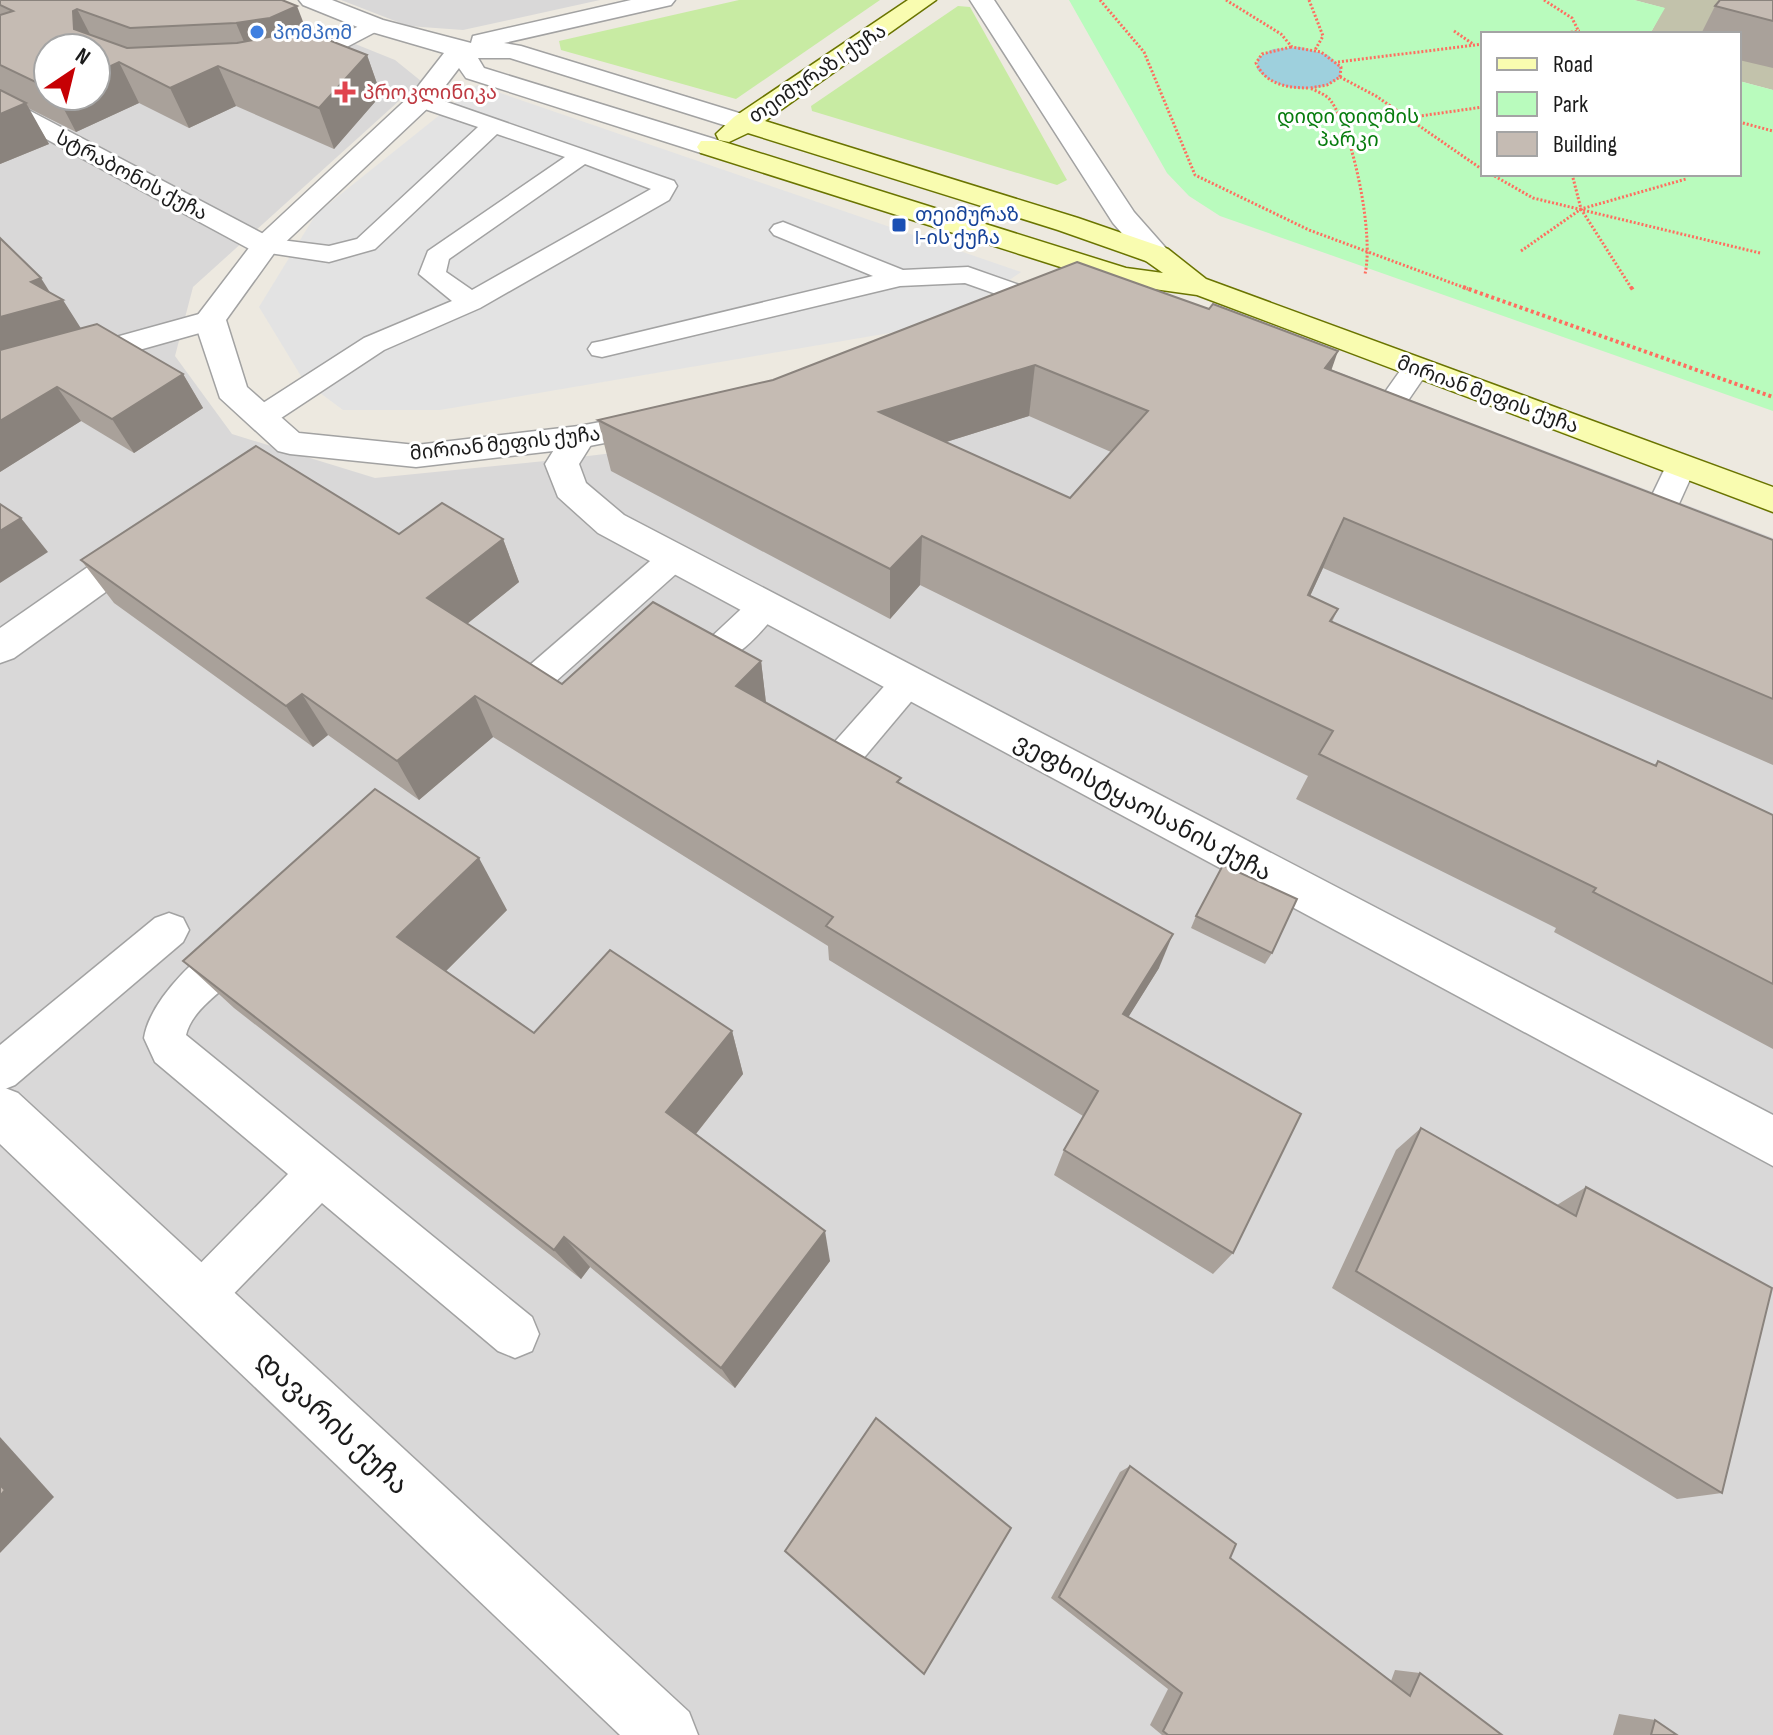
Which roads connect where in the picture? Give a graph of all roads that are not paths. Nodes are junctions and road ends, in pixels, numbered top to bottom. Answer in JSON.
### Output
{"nodes":[{"id":1,"x":311,"y":0,"type":"edge"},
{"id":2,"x":663,"y":0,"type":"edge"},
{"id":3,"x":924,"y":0,"type":"edge"},
{"id":4,"x":982,"y":0,"type":"edge"},
{"id":5,"x":374,"y":25,"type":"junction"},
{"id":6,"x":456,"y":49,"type":"junction"},
{"id":7,"x":266,"y":71,"type":"edge"},
{"id":8,"x":421,"y":100,"type":"junction"},
{"id":9,"x":0,"y":103,"type":"edge"},
{"id":10,"x":743,"y":123,"type":"junction"},
{"id":11,"x":494,"y":124,"type":"junction"},
{"id":12,"x":711,"y":147,"type":"junction"},
{"id":13,"x":583,"y":155,"type":"junction"},
{"id":14,"x":783,"y":230,"type":"dead end"},
{"id":15,"x":265,"y":246,"type":"junction"},
{"id":16,"x":1157,"y":255,"type":"junction"},
{"id":17,"x":1122,"y":277,"type":"junction"},
{"id":18,"x":900,"y":278,"type":"junction"},
{"id":19,"x":1203,"y":287,"type":"junction"},
{"id":20,"x":471,"y":302,"type":"junction"},
{"id":21,"x":1050,"y":305,"type":"junction"},
{"id":22,"x":210,"y":320,"type":"junction"},
{"id":23,"x":1002,"y":324,"type":"edge"},
{"id":24,"x":602,"y":349,"type":"dead end"},
{"id":25,"x":1417,"y":367,"type":"junction"},
{"id":26,"x":0,"y":379,"type":"edge"},
{"id":27,"x":262,"y":417,"type":"junction"},
{"id":28,"x":684,"y":418,"type":"edge"},
{"id":29,"x":579,"y":437,"type":"junction"},
{"id":30,"x":1413,"y":445,"type":"edge"},
{"id":31,"x":1681,"y":466,"type":"junction"},
{"id":32,"x":1773,"y":500,"type":"edge"},
{"id":33,"x":176,"y":523,"type":"edge"},
{"id":34,"x":1618,"y":526,"type":"edge"},
{"id":35,"x":675,"y":557,"type":"junction"},
{"id":36,"x":766,"y":605,"type":"junction"},
{"id":37,"x":0,"y":648,"type":"edge"},
{"id":38,"x":720,"y":649,"type":"edge"},
{"id":39,"x":543,"y":673,"type":"edge"},
{"id":40,"x":908,"y":682,"type":"junction"},
{"id":41,"x":844,"y":756,"type":"edge"},
{"id":42,"x":169,"y":930,"type":"dead end"},
{"id":43,"x":253,"y":939,"type":"edge"},
{"id":44,"x":0,"y":1071,"type":"edge"},
{"id":45,"x":0,"y":1110,"type":"edge"},
{"id":46,"x":1773,"y":1142,"type":"edge"},
{"id":47,"x":320,"y":1173,"type":"junction"},
{"id":48,"x":199,"y":1297,"type":"junction"},
{"id":49,"x":515,"y":1334,"type":"dead end"},
{"id":50,"x":666,"y":1735,"type":"edge"}],
"edges":[{"from":1,"to":5,"type":"street","name":"მირიან მეფის ქუჩა"},
{"from":2,"to":6,"type":"street","name":"მირიან მეფის ქუჩა"},
{"from":3,"to":10,"type":"main road","name":"თეიმურაზ I ქუჩა"},
{"from":4,"to":16,"type":"street","name":"მირიან მეფის ქუჩა"},
{"from":5,"to":6,"type":"street","name":"მირიან მეფის ქუჩა"},
{"from":5,"to":7,"type":"lane"},
{"from":6,"to":8,"type":"street"},
{"from":6,"to":10,"type":"street","name":"მირიან მეფის ქუჩა"},
{"from":6,"to":12,"type":"street","name":"მირიან მეფის ქუჩა"},
{"from":8,"to":11,"type":"lane"},
{"from":8,"to":15,"type":"street"},
{"from":9,"to":15,"type":"street","name":"სტრაბონის ქუჩა"},
{"from":10,"to":12,"type":"main road","name":"თეიმურაზ I ქუჩა"},
{"from":10,"to":16,"type":"main road","name":"მირიან მეფის ქუჩა"},
{"from":11,"to":13,"type":"lane"},
{"from":11,"to":15,"type":"lane"},
{"from":12,"to":17,"type":"main road","name":"მირიან მეფის ქუჩა"},
{"from":13,"to":20,"type":"lane"},
{"from":13,"to":20,"type":"lane"},
{"from":14,"to":18,"type":"lane"},
{"from":15,"to":22,"type":"street"},
{"from":16,"to":19,"type":"main road","name":"მირიან მეფის ქუჩა"},
{"from":17,"to":19,"type":"main road","name":"მირიან მეფის ქუჩა"},
{"from":17,"to":21,"type":"street","name":"მირიან მეფის ქუჩა"},
{"from":18,"to":21,"type":"lane"},
{"from":18,"to":24,"type":"lane"},
{"from":19,"to":25,"type":"main road","name":"მირიან მეფის ქუჩა"},
{"from":20,"to":27,"type":"lane"},
{"from":21,"to":23,"type":"street","name":"მირიან მეფის ქუჩა"},
{"from":22,"to":26,"type":"street"},
{"from":22,"to":27,"type":"street","name":"მირიან მეფის ქუჩა"},
{"from":25,"to":30,"type":"lane"},
{"from":25,"to":31,"type":"main road","name":"მირიან მეფის ქუჩა"},
{"from":27,"to":29,"type":"street","name":"მირიან მეფის ქუჩა"},
{"from":28,"to":29,"type":"street","name":"მირიან მეფის ქუჩა"},
{"from":29,"to":35,"type":"street","name":"ვეფხისტყაოსანის ქუჩა"},
{"from":31,"to":32,"type":"main road","name":"მირიან მეფის ქუჩა"},
{"from":31,"to":34,"type":"lane"},
{"from":33,"to":37,"type":"street"},
{"from":35,"to":36,"type":"street","name":"ვეფხისტყაოსანის ქუჩა"},
{"from":35,"to":39,"type":"lane"},
{"from":36,"to":38,"type":"lane"},
{"from":36,"to":40,"type":"street","name":"ვეფხისტყაოსანის ქუჩა"},
{"from":40,"to":41,"type":"lane"},
{"from":40,"to":46,"type":"street","name":"ვეფხისტყაოსანის ქუჩა"},
{"from":42,"to":44,"type":"lane"},
{"from":43,"to":47,"type":"lane"},
{"from":45,"to":48,"type":"street","name":"დავარის ქუჩა"},
{"from":47,"to":48,"type":"lane"},
{"from":47,"to":49,"type":"lane"},
{"from":48,"to":50,"type":"street","name":"დავარის ქუჩა"}]}
